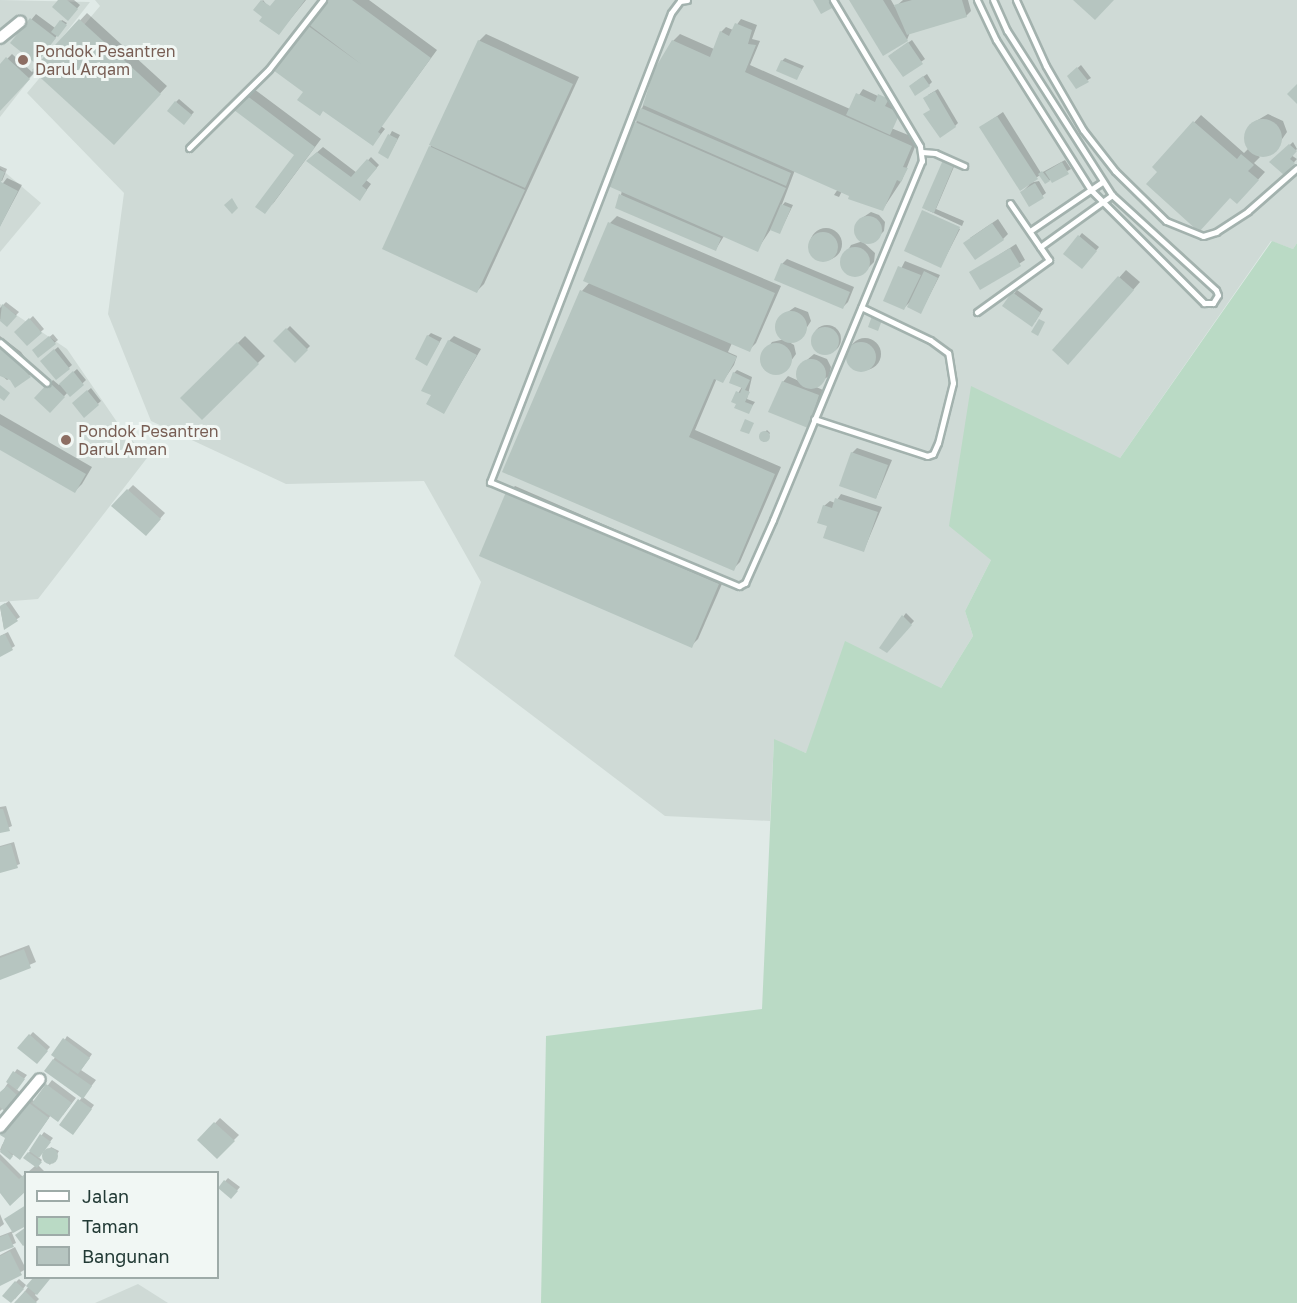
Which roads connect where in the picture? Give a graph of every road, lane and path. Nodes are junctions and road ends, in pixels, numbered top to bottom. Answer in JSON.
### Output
{"nodes":[{"id":1,"x":323,"y":0,"type":"edge"},
{"id":2,"x":687,"y":0,"type":"edge"},
{"id":3,"x":833,"y":0,"type":"edge"},
{"id":4,"x":977,"y":0,"type":"edge"},
{"id":5,"x":993,"y":0,"type":"edge"},
{"id":6,"x":1016,"y":0,"type":"edge"},
{"id":7,"x":20,"y":22,"type":"dead end"},
{"id":8,"x":0,"y":38,"type":"edge"},
{"id":9,"x":189,"y":148,"type":"dead end"},
{"id":10,"x":922,"y":152,"type":"junction"},
{"id":11,"x":964,"y":166,"type":"dead end"},
{"id":12,"x":1297,"y":168,"type":"edge"},
{"id":13,"x":1102,"y":182,"type":"junction"},
{"id":14,"x":1090,"y":190,"type":"junction"},
{"id":15,"x":1112,"y":195,"type":"junction"},
{"id":16,"x":1100,"y":202,"type":"junction"},
{"id":17,"x":1010,"y":203,"type":"dead end"},
{"id":18,"x":1030,"y":231,"type":"junction"},
{"id":19,"x":1040,"y":247,"type":"junction"},
{"id":20,"x":861,"y":307,"type":"junction"},
{"id":21,"x":977,"y":312,"type":"dead end"},
{"id":22,"x":0,"y":342,"type":"edge"},
{"id":23,"x":47,"y":383,"type":"dead end"},
{"id":24,"x":814,"y":419,"type":"junction"},
{"id":25,"x":40,"y":1079,"type":"dead end"},
{"id":26,"x":0,"y":1127,"type":"edge"}],
"edges":[{"from":1,"to":9,"type":"lane"},
{"from":2,"to":24,"type":"lane"},
{"from":3,"to":10,"type":"lane"},
{"from":4,"to":14,"type":"lane"},
{"from":5,"to":13,"type":"lane"},
{"from":6,"to":12,"type":"lane"},
{"from":7,"to":8,"type":"street"},
{"from":10,"to":11,"type":"lane"},
{"from":10,"to":20,"type":"lane"},
{"from":13,"to":14,"type":"lane"},
{"from":13,"to":15,"type":"lane"},
{"from":14,"to":16,"type":"lane"},
{"from":14,"to":18,"type":"lane"},
{"from":15,"to":16,"type":"lane"},
{"from":15,"to":16,"type":"lane"},
{"from":16,"to":19,"type":"lane"},
{"from":17,"to":18,"type":"lane"},
{"from":18,"to":19,"type":"lane"},
{"from":19,"to":21,"type":"lane"},
{"from":20,"to":24,"type":"lane"},
{"from":20,"to":24,"type":"lane"},
{"from":22,"to":23,"type":"lane"},
{"from":25,"to":26,"type":"street"}]}
